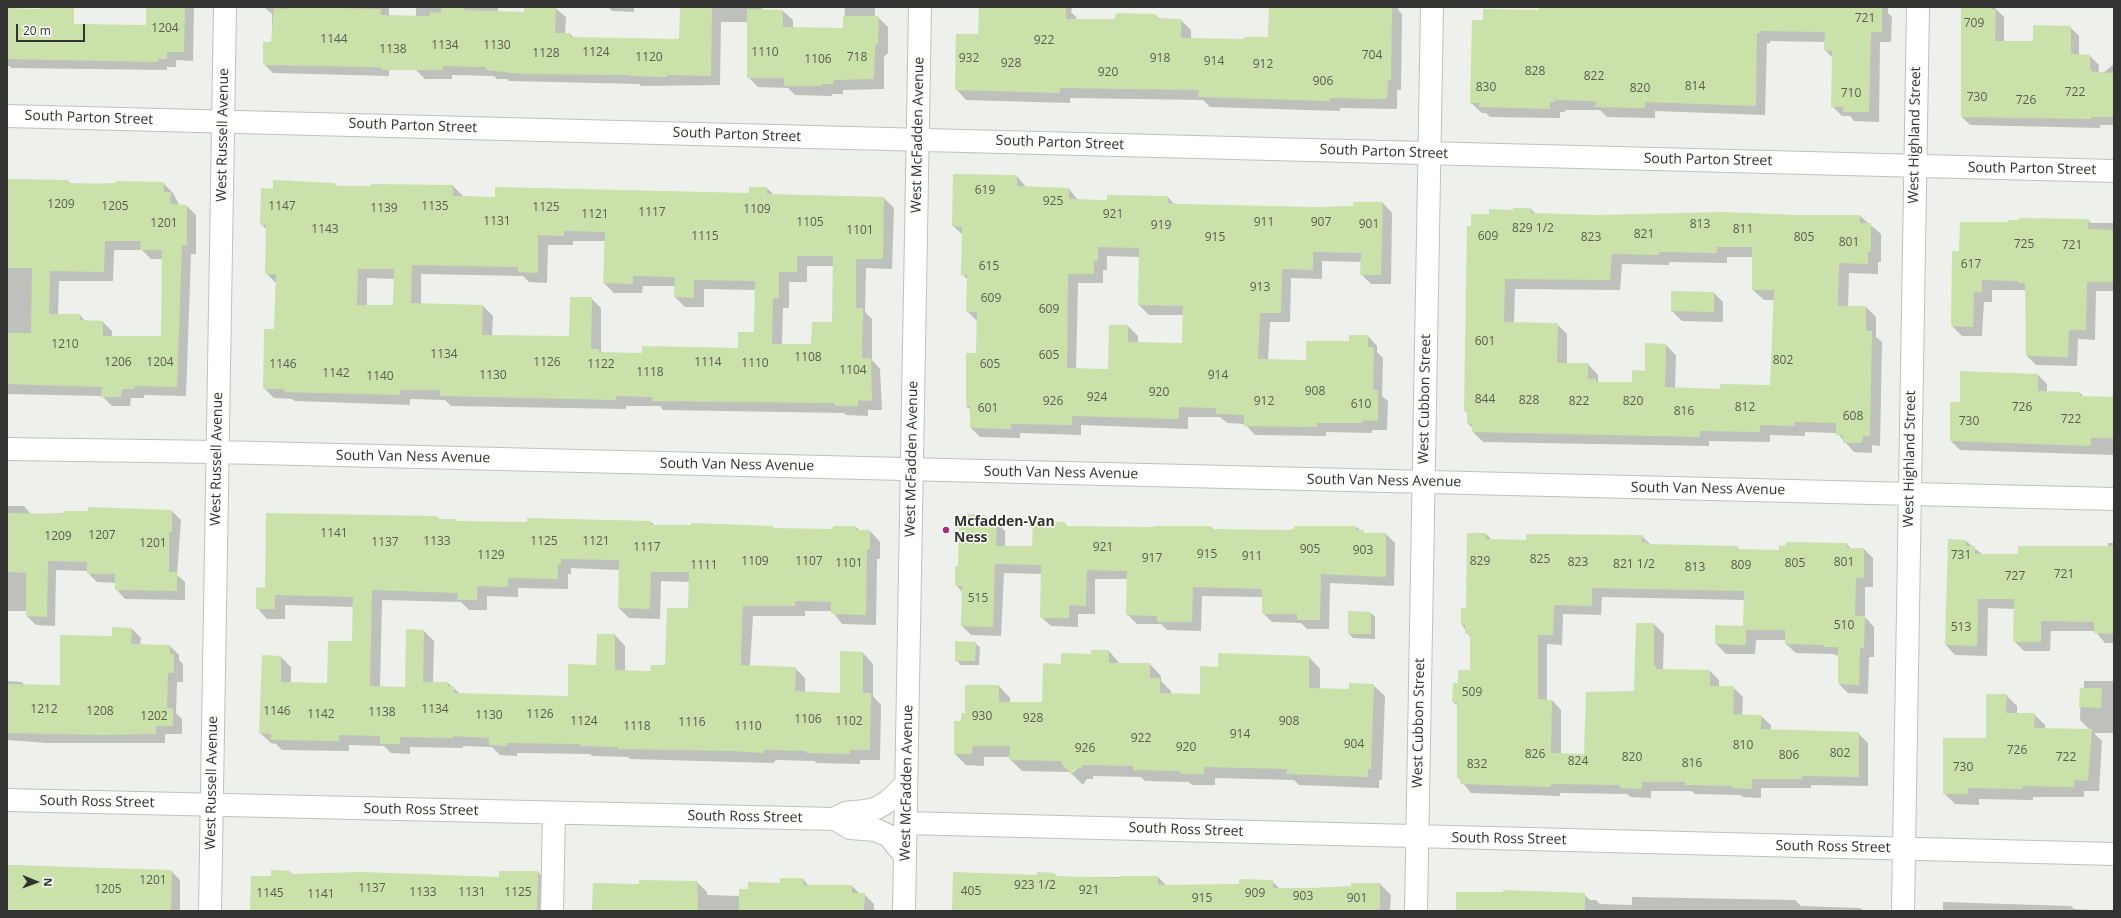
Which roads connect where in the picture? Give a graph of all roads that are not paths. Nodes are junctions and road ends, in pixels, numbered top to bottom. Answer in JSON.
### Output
{"nodes":[{"id":1,"x":225,"y":7,"type":"edge"},
{"id":2,"x":920,"y":7,"type":"edge"},
{"id":3,"x":1432,"y":7,"type":"edge"},
{"id":4,"x":1918,"y":7,"type":"edge"},
{"id":5,"x":7,"y":116,"type":"edge"},
{"id":6,"x":223,"y":121,"type":"junction"},
{"id":7,"x":918,"y":140,"type":"junction"},
{"id":8,"x":1430,"y":153,"type":"junction"},
{"id":9,"x":1915,"y":166,"type":"junction"},
{"id":10,"x":2114,"y":171,"type":"edge"},
{"id":11,"x":7,"y":449,"type":"edge"},
{"id":12,"x":218,"y":452,"type":"junction"},
{"id":13,"x":912,"y":469,"type":"junction"},
{"id":14,"x":1424,"y":482,"type":"junction"},
{"id":15,"x":1910,"y":494,"type":"junction"},
{"id":16,"x":2114,"y":499,"type":"edge"},
{"id":17,"x":906,"y":784,"type":"junction"},
{"id":18,"x":7,"y":800,"type":"edge"},
{"id":19,"x":212,"y":805,"type":"junction"},
{"id":20,"x":554,"y":814,"type":"junction"},
{"id":21,"x":835,"y":819,"type":"junction"},
{"id":22,"x":905,"y":823,"type":"junction"},
{"id":23,"x":1417,"y":836,"type":"junction"},
{"id":24,"x":1904,"y":849,"type":"junction"},
{"id":25,"x":2114,"y":854,"type":"edge"},
{"id":26,"x":905,"y":856,"type":"junction"},
{"id":27,"x":210,"y":911,"type":"edge"},
{"id":28,"x":552,"y":911,"type":"edge"},
{"id":29,"x":904,"y":911,"type":"edge"},
{"id":30,"x":1416,"y":911,"type":"edge"},
{"id":31,"x":1903,"y":911,"type":"edge"}],
"edges":[{"from":1,"to":6,"type":"street","name":"West Russell Avenue"},
{"from":2,"to":7,"type":"street","name":"West McFadden Avenue"},
{"from":3,"to":8,"type":"street","name":"West Cubbon Street"},
{"from":4,"to":9,"type":"street","name":"West Highland Street"},
{"from":5,"to":6,"type":"street","name":"South Parton Street"},
{"from":6,"to":7,"type":"street","name":"South Parton Street"},
{"from":6,"to":12,"type":"street","name":"West Russell Avenue"},
{"from":7,"to":8,"type":"street","name":"South Parton Street"},
{"from":7,"to":13,"type":"street","name":"West McFadden Avenue"},
{"from":8,"to":9,"type":"street","name":"South Parton Street"},
{"from":8,"to":14,"type":"street","name":"West Cubbon Street"},
{"from":9,"to":10,"type":"street","name":"South Parton Street"},
{"from":9,"to":15,"type":"street","name":"West Highland Street"},
{"from":11,"to":12,"type":"street","name":"South Van Ness Avenue"},
{"from":12,"to":13,"type":"street","name":"South Van Ness Avenue"},
{"from":12,"to":19,"type":"street","name":"West Russell Avenue"},
{"from":13,"to":14,"type":"street","name":"South Van Ness Avenue"},
{"from":13,"to":17,"type":"street","name":"West McFadden Avenue"},
{"from":14,"to":15,"type":"street","name":"South Van Ness Avenue"},
{"from":14,"to":23,"type":"street","name":"West Cubbon Street"},
{"from":15,"to":16,"type":"street","name":"South Van Ness Avenue"},
{"from":15,"to":24,"type":"street","name":"West Highland Street"},
{"from":17,"to":21,"type":"street","name":"South Ross Street"},
{"from":17,"to":22,"type":"street","name":"West McFadden Avenue"},
{"from":18,"to":19,"type":"street","name":"South Ross Street"},
{"from":19,"to":20,"type":"street","name":"South Ross Street"},
{"from":19,"to":27,"type":"street","name":"West Russell Avenue"},
{"from":20,"to":21,"type":"street","name":"South Ross Street"},
{"from":20,"to":28,"type":"street"},
{"from":21,"to":26,"type":"street","name":"South Ross Street"},
{"from":22,"to":23,"type":"street","name":"South Ross Street"},
{"from":22,"to":26,"type":"street","name":"West McFadden Avenue"},
{"from":23,"to":24,"type":"street","name":"South Ross Street"},
{"from":23,"to":30,"type":"street","name":"West Cubbon Street"},
{"from":24,"to":25,"type":"street","name":"South Ross Street"},
{"from":24,"to":31,"type":"street","name":"West Highland Street"},
{"from":26,"to":29,"type":"street","name":"West McFadden Avenue"}]}
